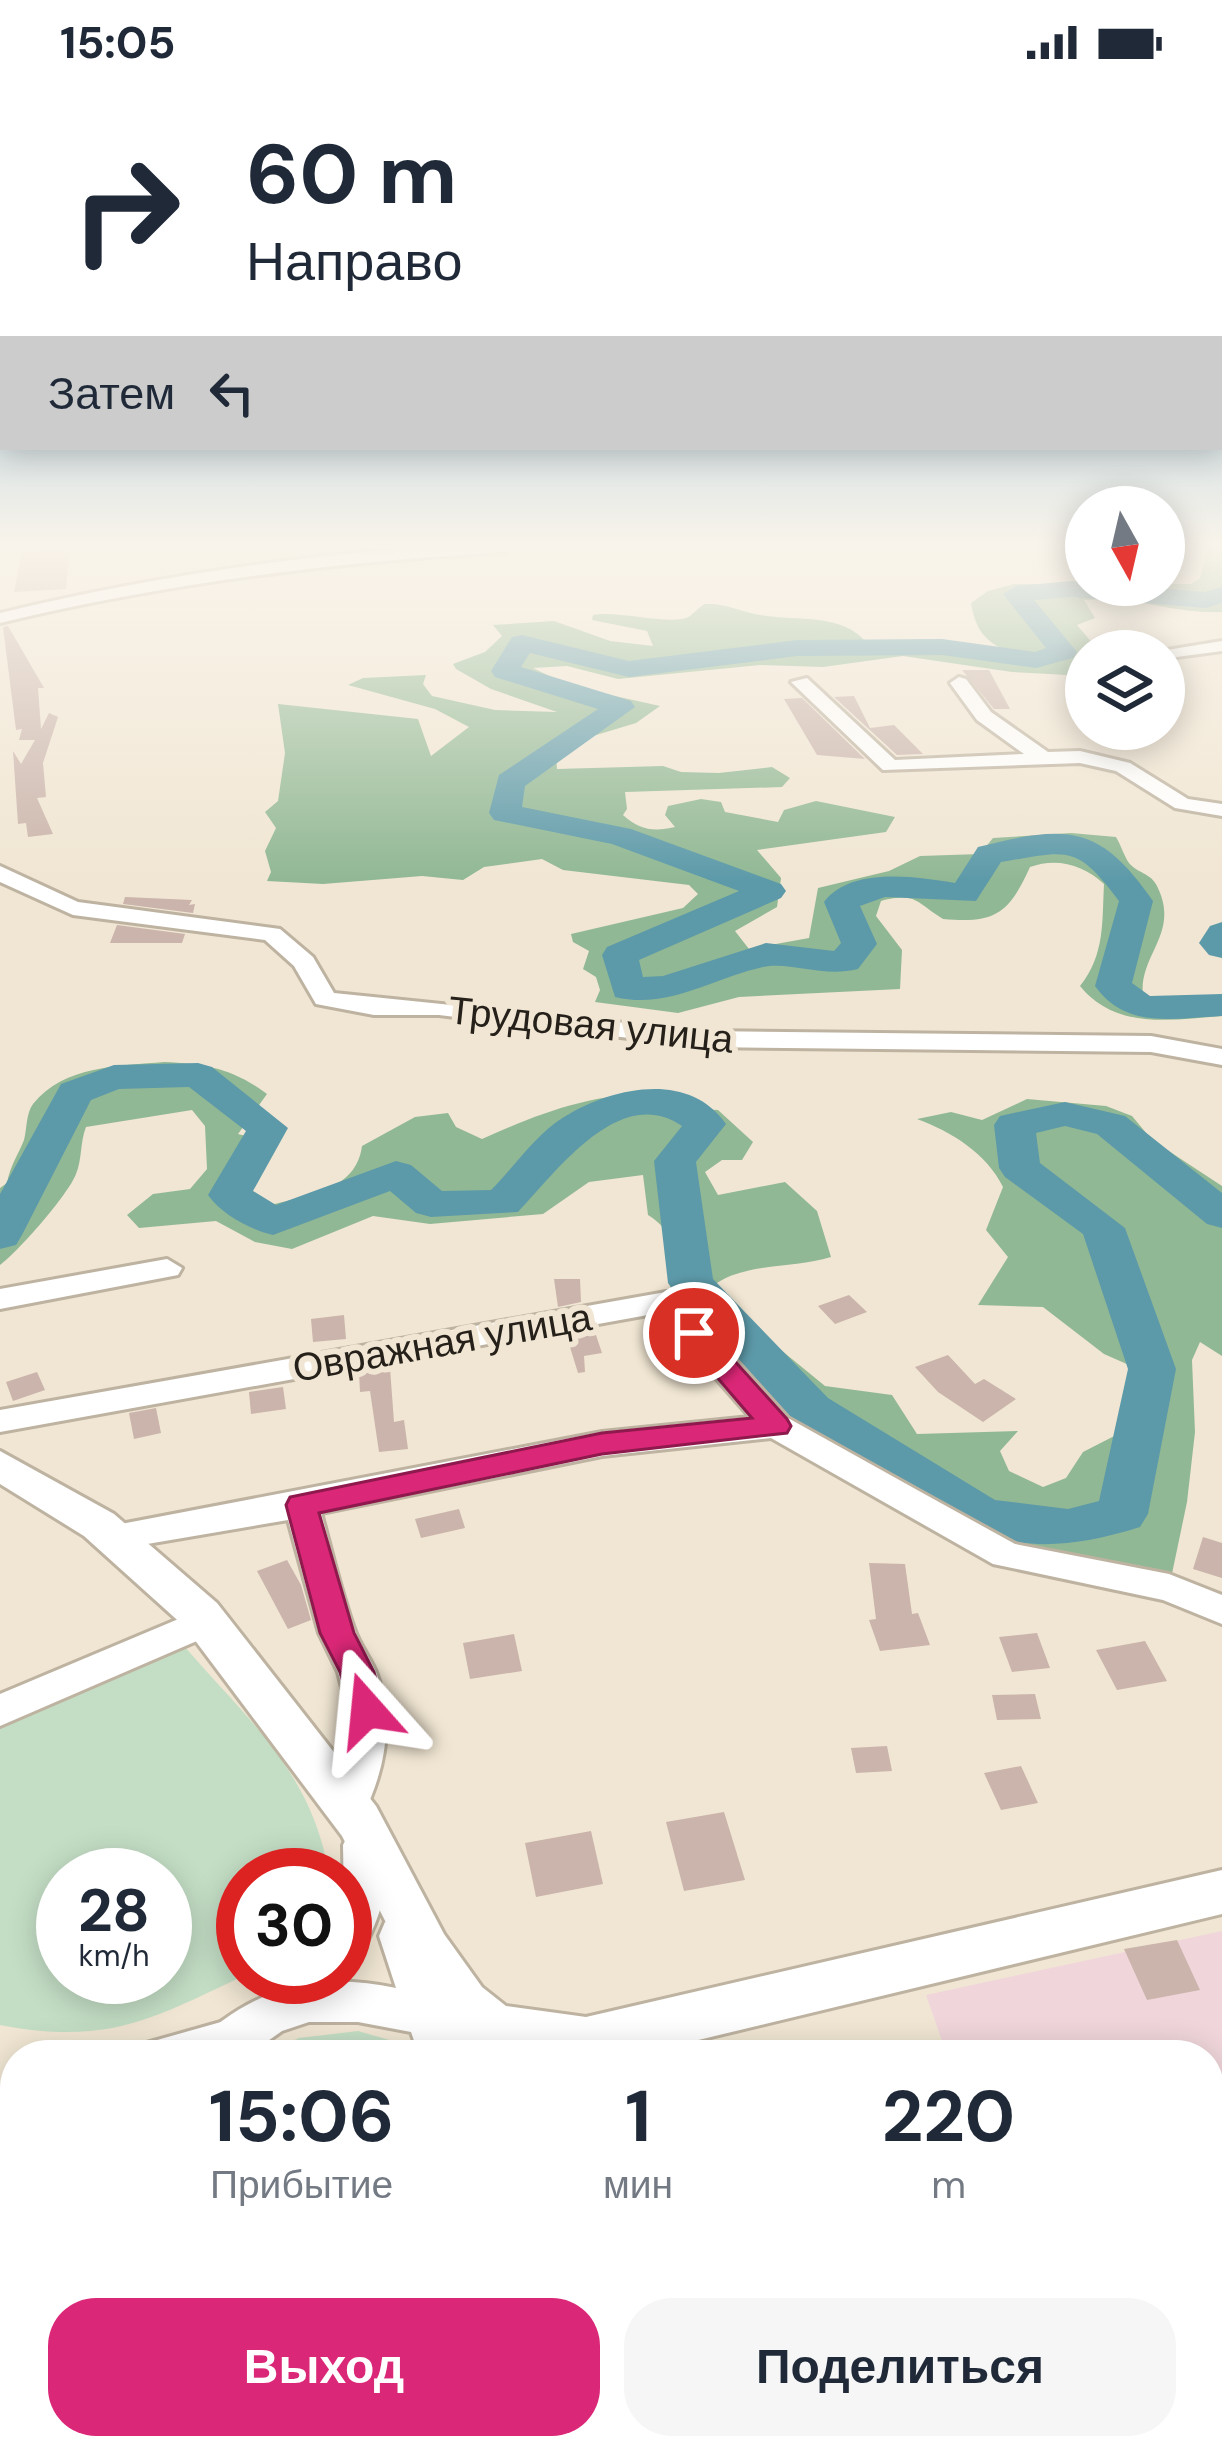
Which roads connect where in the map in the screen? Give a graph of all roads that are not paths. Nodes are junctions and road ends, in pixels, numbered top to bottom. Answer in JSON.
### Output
{"nodes":[{"id":1,"x":800,"y":682,"type":"dead end"},
{"id":2,"x":959,"y":683,"type":"dead end"},
{"id":3,"x":1040,"y":756,"type":"junction"},
{"id":4,"x":1222,"y":810,"type":"edge"},
{"id":5,"x":0,"y":873,"type":"edge"},
{"id":6,"x":1222,"y":1057,"type":"edge"},
{"id":7,"x":167,"y":1268,"type":"dead end"},
{"id":8,"x":0,"y":1299,"type":"edge"},
{"id":9,"x":0,"y":1420,"type":"edge"},
{"id":10,"x":776,"y":1426,"type":"junction"},
{"id":11,"x":0,"y":1465,"type":"edge"},
{"id":12,"x":301,"y":1505,"type":"junction"},
{"id":13,"x":112,"y":1537,"type":"junction"},
{"id":14,"x":1222,"y":1610,"type":"edge"},
{"id":15,"x":207,"y":1622,"type":"junction"},
{"id":16,"x":0,"y":1712,"type":"edge"},
{"id":17,"x":354,"y":1813,"type":"junction"},
{"id":18,"x":360,"y":1848,"type":"edge"},
{"id":19,"x":1222,"y":1892,"type":"edge"},
{"id":20,"x":280,"y":2004,"type":"edge"},
{"id":21,"x":284,"y":2004,"type":"edge"},
{"id":22,"x":359,"y":2004,"type":"edge"},
{"id":23,"x":494,"y":2029,"type":"junction"},
{"id":24,"x":435,"y":2036,"type":"edge"},
{"id":25,"x":183,"y":2040,"type":"edge"},
{"id":26,"x":234,"y":2040,"type":"edge"},
{"id":27,"x":541,"y":2040,"type":"edge"},
{"id":28,"x":609,"y":2040,"type":"edge"}],
"edges":[{"from":1,"to":3,"type":"street"},
{"from":2,"to":3,"type":"street"},
{"from":3,"to":4,"type":"street"},
{"from":5,"to":6,"type":"street","name":"Трудовая улица"},
{"from":7,"to":8,"type":"street"},
{"from":9,"to":10,"type":"street","name":"Овражная улица"},
{"from":10,"to":12,"type":"street"},
{"from":10,"to":14,"type":"street","name":"Овражная улица"},
{"from":11,"to":13,"type":"street"},
{"from":12,"to":13,"type":"street"},
{"from":12,"to":17,"type":"street"},
{"from":13,"to":15,"type":"street"},
{"from":15,"to":16,"type":"street"},
{"from":15,"to":17,"type":"street"},
{"from":17,"to":18,"type":"street"},
{"from":17,"to":23,"type":"street"},
{"from":17,"to":24,"type":"street"},
{"from":19,"to":28,"type":"street"},
{"from":20,"to":25,"type":"lane"},
{"from":21,"to":26,"type":"street"},
{"from":22,"to":24,"type":"street"},
{"from":23,"to":24,"type":"street"},
{"from":23,"to":27,"type":"street"}]}
